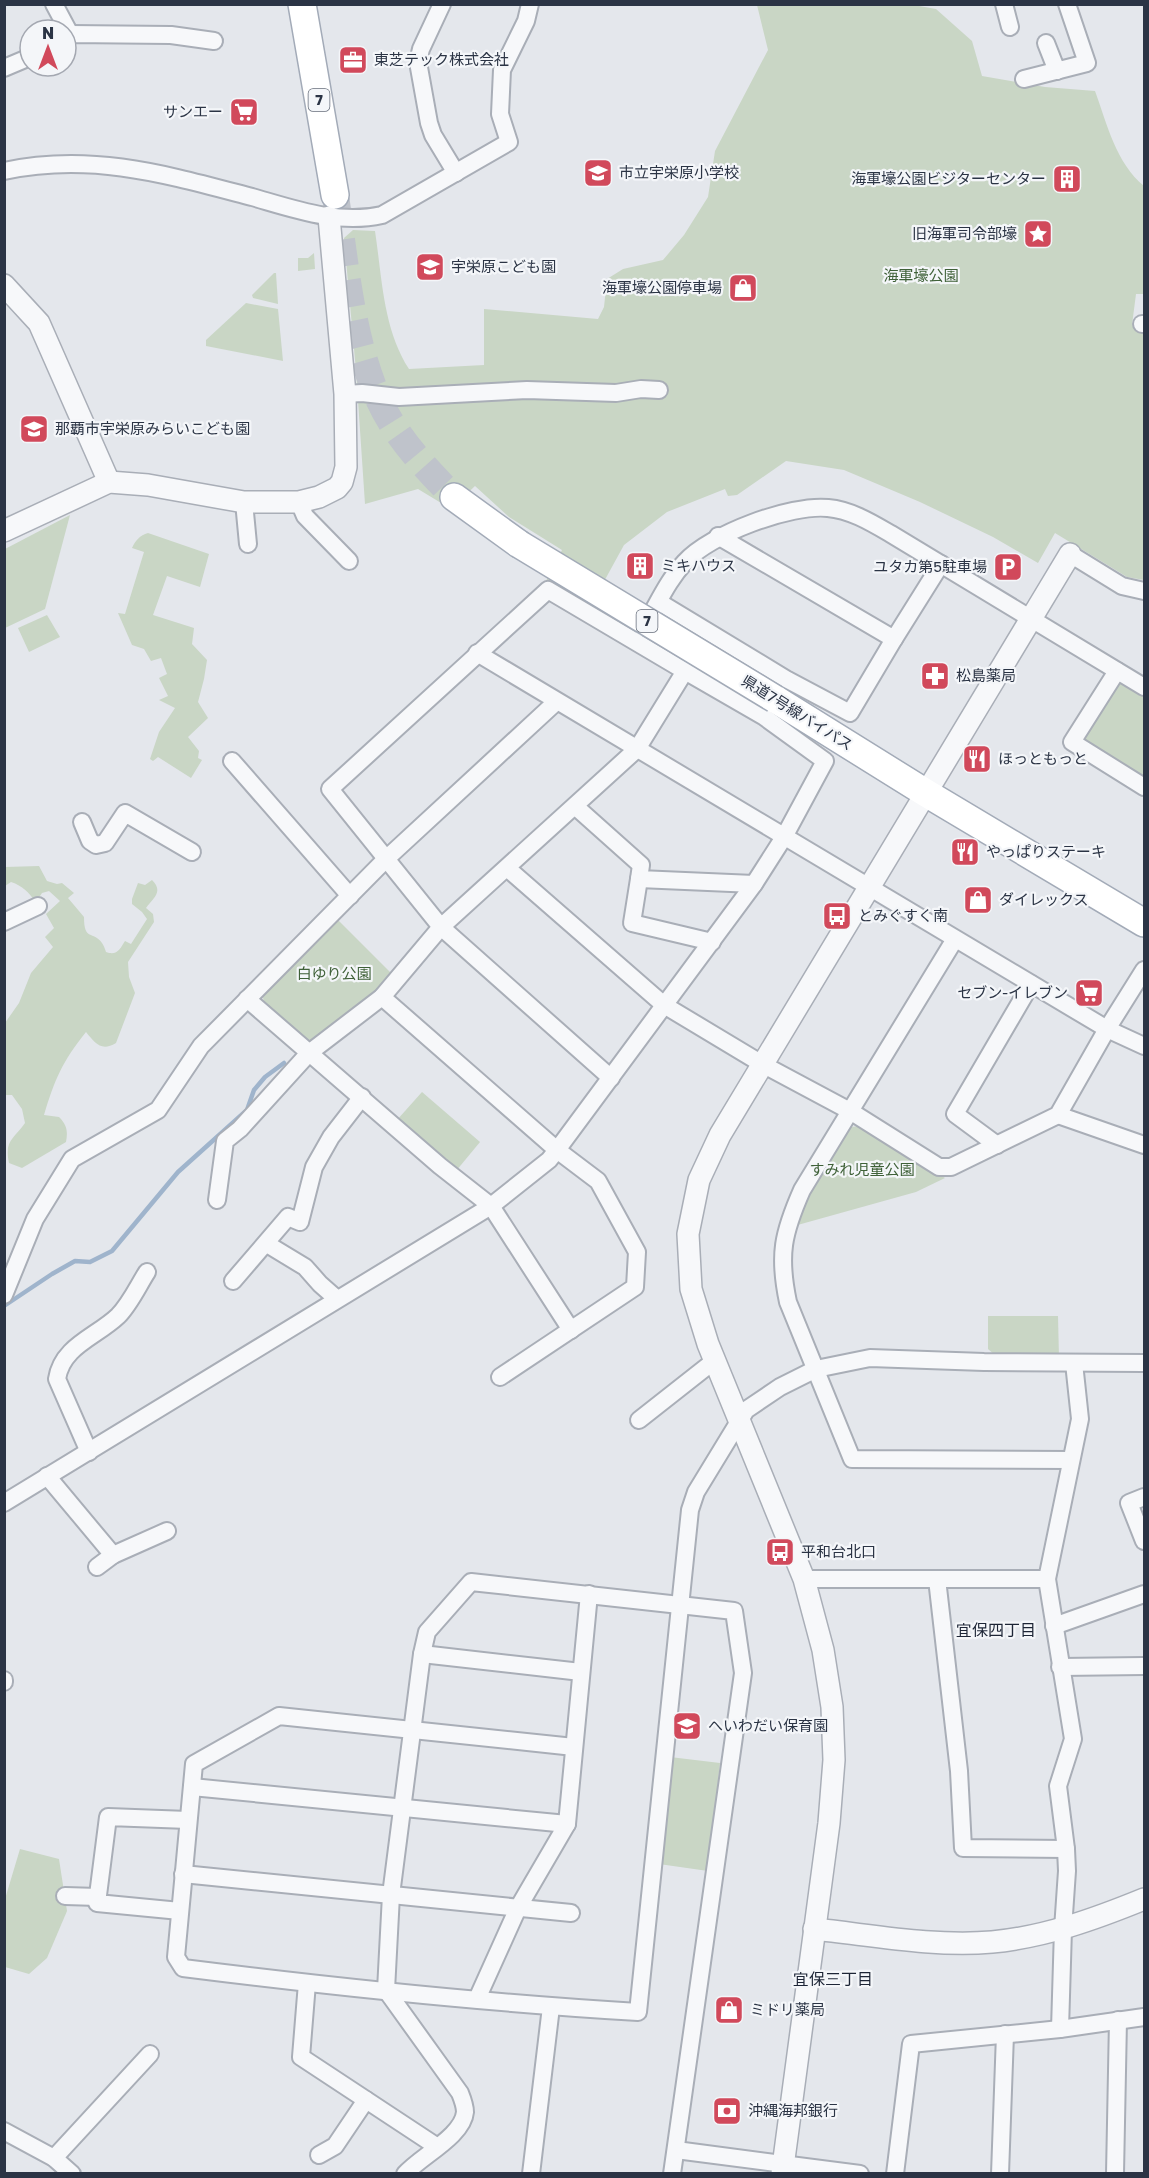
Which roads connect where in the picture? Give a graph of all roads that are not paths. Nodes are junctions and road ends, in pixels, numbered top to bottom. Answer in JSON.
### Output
{"nodes":[{"id":1,"x":54,"y":4,"type":"edge"},
{"id":2,"x":302,"y":4,"type":"edge"},
{"id":3,"x":442,"y":4,"type":"edge"},
{"id":4,"x":1004,"y":4,"type":"edge"},
{"id":5,"x":1066,"y":4,"type":"edge"},
{"id":6,"x":524,"y":6,"type":"edge"},
{"id":7,"x":60,"y":18,"type":"edge"},
{"id":8,"x":1010,"y":27,"type":"dead end"},
{"id":9,"x":78,"y":36,"type":"edge"},
{"id":10,"x":214,"y":41,"type":"dead end"},
{"id":11,"x":1046,"y":43,"type":"dead end"},
{"id":12,"x":18,"y":62,"type":"edge"},
{"id":13,"x":4,"y":68,"type":"edge"},
{"id":14,"x":1057,"y":71,"type":"junction"},
{"id":15,"x":1024,"y":79,"type":"dead end"},
{"id":16,"x":4,"y":171,"type":"edge"},
{"id":17,"x":456,"y":173,"type":"junction"},
{"id":18,"x":332,"y":206,"type":"junction"},
{"id":19,"x":4,"y":285,"type":"edge"},
{"id":20,"x":659,"y":390,"type":"dead end"},
{"id":21,"x":353,"y":394,"type":"junction"},
{"id":22,"x":109,"y":482,"type":"junction"},
{"id":23,"x":454,"y":497,"type":"tunnel mouth"},
{"id":24,"x":244,"y":502,"type":"junction"},
{"id":25,"x":299,"y":502,"type":"junction"},
{"id":26,"x":4,"y":531,"type":"edge"},
{"id":27,"x":718,"y":536,"type":"junction"},
{"id":28,"x":248,"y":544,"type":"dead end"},
{"id":29,"x":1070,"y":554,"type":"joint"},
{"id":30,"x":349,"y":561,"type":"dead end"},
{"id":31,"x":941,"y":564,"type":"junction"},
{"id":32,"x":1144,"y":591,"type":"edge"},
{"id":33,"x":659,"y":602,"type":"junction"},
{"id":34,"x":1032,"y":619,"type":"junction"},
{"id":35,"x":894,"y":639,"type":"junction"},
{"id":36,"x":635,"y":641,"type":"junction"},
{"id":37,"x":477,"y":653,"type":"junction"},
{"id":38,"x":685,"y":671,"type":"junction"},
{"id":39,"x":1117,"y":671,"type":"junction"},
{"id":40,"x":1144,"y":687,"type":"edge"},
{"id":41,"x":556,"y":702,"type":"junction"},
{"id":42,"x":637,"y":749,"type":"junction"},
{"id":43,"x":232,"y":761,"type":"dead end"},
{"id":44,"x":1144,"y":787,"type":"edge"},
{"id":45,"x":926,"y":793,"type":"junction"},
{"id":46,"x":576,"y":807,"type":"junction"},
{"id":47,"x":82,"y":822,"type":"dead end"},
{"id":48,"x":783,"y":837,"type":"junction"},
{"id":49,"x":192,"y":852,"type":"dead end"},
{"id":50,"x":386,"y":859,"type":"junction"},
{"id":51,"x":507,"y":868,"type":"junction"},
{"id":52,"x":639,"y":879,"type":"junction"},
{"id":53,"x":754,"y":884,"type":"junction"},
{"id":54,"x":868,"y":888,"type":"junction"},
{"id":55,"x":350,"y":896,"type":"junction"},
{"id":56,"x":38,"y":906,"type":"dead end"},
{"id":57,"x":4,"y":922,"type":"edge"},
{"id":58,"x":1144,"y":923,"type":"edge"},
{"id":59,"x":441,"y":927,"type":"junction"},
{"id":60,"x":955,"y":939,"type":"junction"},
{"id":61,"x":712,"y":942,"type":"junction"},
{"id":62,"x":1144,"y":970,"type":"edge"},
{"id":63,"x":1031,"y":984,"type":"junction"},
{"id":64,"x":382,"y":997,"type":"junction"},
{"id":65,"x":247,"y":999,"type":"junction"},
{"id":66,"x":664,"y":1005,"type":"junction"},
{"id":67,"x":1107,"y":1029,"type":"junction"},
{"id":68,"x":1144,"y":1046,"type":"edge"},
{"id":69,"x":309,"y":1053,"type":"junction"},
{"id":70,"x":762,"y":1064,"type":"junction"},
{"id":71,"x":611,"y":1078,"type":"junction"},
{"id":72,"x":363,"y":1097,"type":"junction"},
{"id":73,"x":850,"y":1111,"type":"junction"},
{"id":74,"x":1058,"y":1115,"type":"junction"},
{"id":75,"x":997,"y":1145,"type":"junction"},
{"id":76,"x":1144,"y":1145,"type":"edge"},
{"id":77,"x":557,"y":1150,"type":"junction"},
{"id":78,"x":217,"y":1200,"type":"dead end"},
{"id":79,"x":491,"y":1206,"type":"junction"},
{"id":80,"x":267,"y":1244,"type":"junction"},
{"id":81,"x":147,"y":1272,"type":"dead end"},
{"id":82,"x":233,"y":1281,"type":"dead end"},
{"id":83,"x":4,"y":1295,"type":"edge"},
{"id":84,"x":337,"y":1299,"type":"junction"},
{"id":85,"x":571,"y":1330,"type":"junction"},
{"id":86,"x":714,"y":1361,"type":"junction"},
{"id":87,"x":1074,"y":1363,"type":"junction"},
{"id":88,"x":1144,"y":1363,"type":"edge"},
{"id":89,"x":816,"y":1369,"type":"junction"},
{"id":90,"x":500,"y":1377,"type":"dead end"},
{"id":91,"x":639,"y":1420,"type":"dead end"},
{"id":92,"x":740,"y":1422,"type":"junction"},
{"id":93,"x":89,"y":1452,"type":"junction"},
{"id":94,"x":1071,"y":1461,"type":"junction"},
{"id":95,"x":47,"y":1476,"type":"junction"},
{"id":96,"x":1144,"y":1497,"type":"edge"},
{"id":97,"x":4,"y":1503,"type":"edge"},
{"id":98,"x":167,"y":1531,"type":"dead end"},
{"id":99,"x":1144,"y":1541,"type":"edge"},
{"id":100,"x":113,"y":1555,"type":"junction"},
{"id":101,"x":97,"y":1567,"type":"dead end"},
{"id":102,"x":804,"y":1579,"type":"junction"},
{"id":103,"x":937,"y":1579,"type":"junction"},
{"id":104,"x":1047,"y":1579,"type":"junction"},
{"id":105,"x":589,"y":1594,"type":"junction"},
{"id":106,"x":1144,"y":1594,"type":"edge"},
{"id":107,"x":680,"y":1604,"type":"junction"},
{"id":108,"x":1054,"y":1626,"type":"junction"},
{"id":109,"x":422,"y":1654,"type":"junction"},
{"id":110,"x":1144,"y":1666,"type":"edge"},
{"id":111,"x":1060,"y":1667,"type":"junction"},
{"id":112,"x":581,"y":1672,"type":"junction"},
{"id":113,"x":411,"y":1731,"type":"junction"},
{"id":114,"x":574,"y":1747,"type":"junction"},
{"id":115,"x":192,"y":1787,"type":"junction"},
{"id":116,"x":401,"y":1807,"type":"junction"},
{"id":117,"x":188,"y":1820,"type":"junction"},
{"id":118,"x":567,"y":1824,"type":"junction"},
{"id":119,"x":1066,"y":1849,"type":"junction"},
{"id":120,"x":183,"y":1874,"type":"junction"},
{"id":121,"x":391,"y":1895,"type":"junction"},
{"id":122,"x":65,"y":1896,"type":"dead end"},
{"id":123,"x":98,"y":1897,"type":"junction"},
{"id":124,"x":1144,"y":1899,"type":"edge"},
{"id":125,"x":518,"y":1908,"type":"junction"},
{"id":126,"x":180,"y":1911,"type":"junction"},
{"id":127,"x":571,"y":1913,"type":"dead end"},
{"id":128,"x":814,"y":1929,"type":"junction"},
{"id":129,"x":1063,"y":1929,"type":"junction"},
{"id":130,"x":307,"y":1983,"type":"junction"},
{"id":131,"x":386,"y":1990,"type":"junction"},
{"id":132,"x":477,"y":1999,"type":"junction"},
{"id":133,"x":551,"y":2007,"type":"junction"},
{"id":134,"x":1144,"y":2017,"type":"edge"},
{"id":135,"x":1118,"y":2020,"type":"junction"},
{"id":136,"x":1060,"y":2030,"type":"junction"},
{"id":137,"x":1005,"y":2034,"type":"junction"},
{"id":138,"x":150,"y":2054,"type":"dead end"},
{"id":139,"x":366,"y":2100,"type":"junction"},
{"id":140,"x":4,"y":2131,"type":"edge"},
{"id":141,"x":436,"y":2146,"type":"junction"},
{"id":142,"x":676,"y":2150,"type":"junction"},
{"id":143,"x":319,"y":2155,"type":"dead end"},
{"id":144,"x":54,"y":2158,"type":"junction"},
{"id":145,"x":783,"y":2168,"type":"edge"},
{"id":146,"x":72,"y":2174,"type":"edge"},
{"id":147,"x":405,"y":2174,"type":"edge"},
{"id":148,"x":531,"y":2174,"type":"edge"},
{"id":149,"x":672,"y":2174,"type":"edge"},
{"id":150,"x":860,"y":2174,"type":"edge"},
{"id":151,"x":895,"y":2174,"type":"edge"},
{"id":152,"x":1000,"y":2174,"type":"edge"},
{"id":153,"x":1115,"y":2174,"type":"edge"}],
"edges":[{"from":1,"to":7,"type":"street"},
{"from":2,"to":18,"type":"main road","number":"7"},
{"from":3,"to":17,"type":"street"},
{"from":4,"to":8,"type":"street"},
{"from":5,"to":14,"type":"street"},
{"from":6,"to":17,"type":"street"},
{"from":9,"to":10,"type":"street"},
{"from":11,"to":14,"type":"street"},
{"from":12,"to":13,"type":"street"},
{"from":14,"to":15,"type":"street"},
{"from":16,"to":18,"type":"street"},
{"from":17,"to":18,"type":"street"},
{"from":18,"to":21,"type":"street"},
{"from":19,"to":22,"type":"street"},
{"from":20,"to":21,"type":"street"},
{"from":21,"to":25,"type":"street"},
{"from":22,"to":24,"type":"street"},
{"from":22,"to":26,"type":"street"},
{"from":23,"to":45,"type":"main road","name":"県道7号線バイパス","number":"7","bridge":true},
{"from":24,"to":25,"type":"street"},
{"from":24,"to":28,"type":"street"},
{"from":25,"to":30,"type":"street"},
{"from":27,"to":31,"type":"street"},
{"from":27,"to":33,"type":"street"},
{"from":27,"to":35,"type":"street"},
{"from":29,"to":32,"type":"street"},
{"from":29,"to":34,"type":"street"},
{"from":31,"to":34,"type":"street"},
{"from":31,"to":35,"type":"street"},
{"from":33,"to":35,"type":"street"},
{"from":33,"to":36,"type":"street"},
{"from":34,"to":39,"type":"street"},
{"from":34,"to":45,"type":"street"},
{"from":36,"to":37,"type":"street"},
{"from":36,"to":38,"type":"street"},
{"from":37,"to":41,"type":"street"},
{"from":37,"to":50,"type":"street"},
{"from":38,"to":42,"type":"street"},
{"from":38,"to":48,"type":"street"},
{"from":39,"to":40,"type":"street"},
{"from":39,"to":44,"type":"street"},
{"from":41,"to":42,"type":"street"},
{"from":41,"to":50,"type":"street"},
{"from":42,"to":46,"type":"street"},
{"from":42,"to":48,"type":"street"},
{"from":43,"to":55,"type":"street"},
{"from":45,"to":54,"type":"street"},
{"from":45,"to":58,"type":"main road","name":"県道7号線バイパス","number":"7"},
{"from":46,"to":51,"type":"street"},
{"from":46,"to":52,"type":"street"},
{"from":47,"to":49,"type":"street"},
{"from":48,"to":53,"type":"street"},
{"from":48,"to":54,"type":"street"},
{"from":50,"to":55,"type":"street"},
{"from":50,"to":59,"type":"street"},
{"from":51,"to":59,"type":"street"},
{"from":51,"to":66,"type":"street"},
{"from":52,"to":53,"type":"street"},
{"from":52,"to":61,"type":"street"},
{"from":53,"to":61,"type":"street"},
{"from":54,"to":60,"type":"street"},
{"from":54,"to":70,"type":"street"},
{"from":55,"to":65,"type":"street"},
{"from":56,"to":57,"type":"street"},
{"from":59,"to":64,"type":"street"},
{"from":59,"to":71,"type":"street"},
{"from":60,"to":63,"type":"street"},
{"from":60,"to":73,"type":"street"},
{"from":61,"to":66,"type":"street"},
{"from":62,"to":67,"type":"street"},
{"from":63,"to":67,"type":"street"},
{"from":63,"to":75,"type":"street"},
{"from":64,"to":69,"type":"street"},
{"from":64,"to":77,"type":"street"},
{"from":65,"to":69,"type":"street"},
{"from":65,"to":83,"type":"street"},
{"from":66,"to":70,"type":"street"},
{"from":66,"to":71,"type":"street"},
{"from":67,"to":68,"type":"street"},
{"from":67,"to":74,"type":"street"},
{"from":69,"to":72,"type":"street"},
{"from":69,"to":78,"type":"street"},
{"from":70,"to":73,"type":"street"},
{"from":70,"to":86,"type":"street"},
{"from":71,"to":77,"type":"street"},
{"from":72,"to":79,"type":"street"},
{"from":72,"to":80,"type":"street"},
{"from":73,"to":75,"type":"street"},
{"from":73,"to":89,"type":"street"},
{"from":74,"to":75,"type":"street"},
{"from":74,"to":76,"type":"street"},
{"from":77,"to":79,"type":"street"},
{"from":77,"to":85,"type":"street"},
{"from":79,"to":84,"type":"street"},
{"from":79,"to":85,"type":"street"},
{"from":80,"to":82,"type":"street"},
{"from":80,"to":84,"type":"street"},
{"from":81,"to":93,"type":"street"},
{"from":84,"to":93,"type":"street"},
{"from":85,"to":90,"type":"street"},
{"from":86,"to":91,"type":"street"},
{"from":86,"to":92,"type":"street"},
{"from":87,"to":88,"type":"street"},
{"from":87,"to":89,"type":"street"},
{"from":87,"to":94,"type":"street"},
{"from":89,"to":92,"type":"street"},
{"from":89,"to":94,"type":"street"},
{"from":92,"to":102,"type":"street"},
{"from":92,"to":107,"type":"street"},
{"from":93,"to":95,"type":"street"},
{"from":94,"to":104,"type":"street"},
{"from":95,"to":97,"type":"street"},
{"from":95,"to":100,"type":"street"},
{"from":96,"to":99,"type":"street"},
{"from":98,"to":100,"type":"street"},
{"from":100,"to":101,"type":"street"},
{"from":102,"to":103,"type":"street"},
{"from":102,"to":128,"type":"street"},
{"from":103,"to":104,"type":"street"},
{"from":103,"to":119,"type":"street"},
{"from":104,"to":108,"type":"street"},
{"from":105,"to":107,"type":"street"},
{"from":105,"to":109,"type":"street"},
{"from":105,"to":112,"type":"street"},
{"from":106,"to":108,"type":"street"},
{"from":107,"to":133,"type":"street"},
{"from":107,"to":142,"type":"street"},
{"from":108,"to":111,"type":"street"},
{"from":109,"to":112,"type":"street"},
{"from":109,"to":113,"type":"street"},
{"from":110,"to":111,"type":"street"},
{"from":111,"to":119,"type":"street"},
{"from":112,"to":114,"type":"street"},
{"from":113,"to":114,"type":"street"},
{"from":113,"to":115,"type":"street"},
{"from":113,"to":116,"type":"street"},
{"from":114,"to":118,"type":"street"},
{"from":115,"to":116,"type":"street"},
{"from":115,"to":117,"type":"street"},
{"from":116,"to":118,"type":"street"},
{"from":116,"to":121,"type":"street"},
{"from":117,"to":120,"type":"street"},
{"from":117,"to":123,"type":"street"},
{"from":118,"to":125,"type":"street"},
{"from":119,"to":129,"type":"street"},
{"from":120,"to":121,"type":"street"},
{"from":120,"to":126,"type":"street"},
{"from":121,"to":125,"type":"street"},
{"from":121,"to":131,"type":"street"},
{"from":122,"to":123,"type":"street"},
{"from":123,"to":126,"type":"street"},
{"from":124,"to":129,"type":"street"},
{"from":125,"to":127,"type":"street"},
{"from":125,"to":132,"type":"street"},
{"from":126,"to":130,"type":"street"},
{"from":128,"to":129,"type":"street"},
{"from":128,"to":145,"type":"street"},
{"from":129,"to":136,"type":"street"},
{"from":130,"to":131,"type":"street"},
{"from":130,"to":139,"type":"street"},
{"from":131,"to":132,"type":"street"},
{"from":131,"to":141,"type":"street"},
{"from":132,"to":133,"type":"street"},
{"from":133,"to":148,"type":"street"},
{"from":134,"to":135,"type":"street"},
{"from":135,"to":136,"type":"street"},
{"from":135,"to":153,"type":"street"},
{"from":136,"to":137,"type":"street"},
{"from":137,"to":151,"type":"street"},
{"from":137,"to":152,"type":"street"},
{"from":138,"to":144,"type":"street"},
{"from":139,"to":141,"type":"street"},
{"from":139,"to":143,"type":"street"},
{"from":140,"to":144,"type":"street"},
{"from":141,"to":147,"type":"street"},
{"from":142,"to":145,"type":"street"},
{"from":142,"to":149,"type":"street"},
{"from":144,"to":146,"type":"street"},
{"from":145,"to":150,"type":"street"}]}
